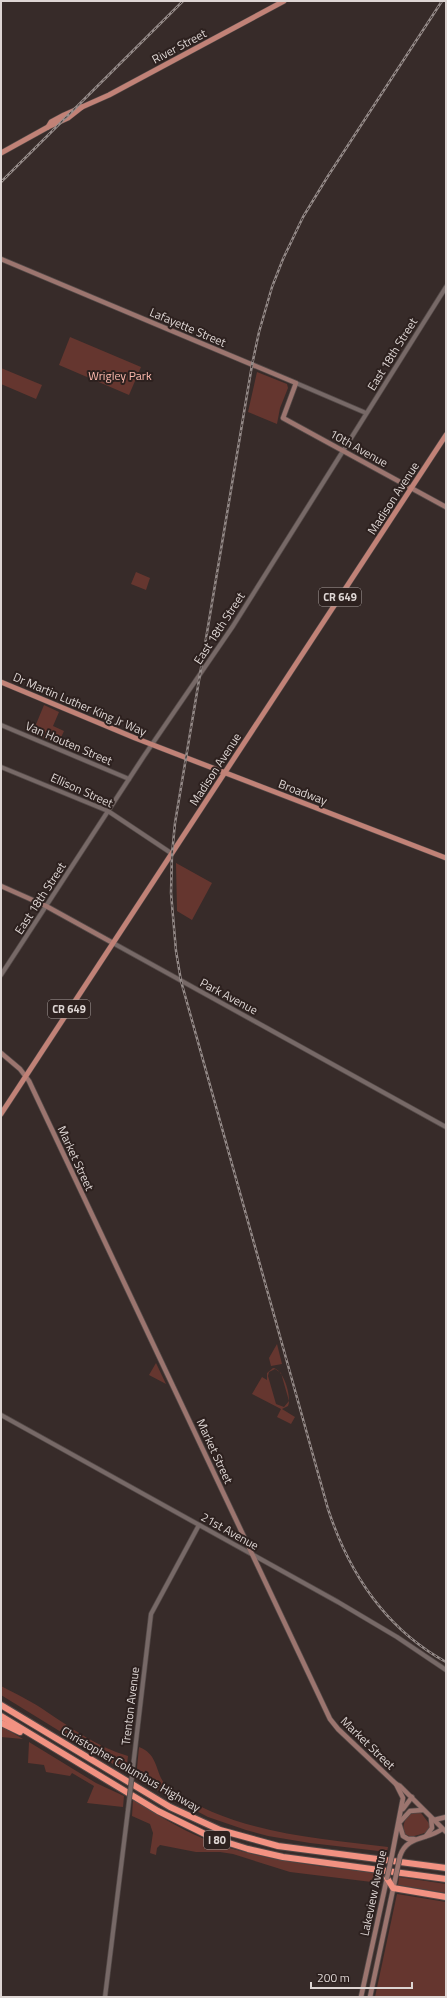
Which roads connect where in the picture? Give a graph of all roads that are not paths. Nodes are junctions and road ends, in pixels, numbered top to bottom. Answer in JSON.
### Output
{"nodes":[{"id":1,"x":284,"y":1,"type":"edge"},
{"id":2,"x":1,"y":153,"type":"edge"},
{"id":3,"x":1,"y":260,"type":"edge"},
{"id":4,"x":446,"y":287,"type":"edge"},
{"id":5,"x":296,"y":383,"type":"junction"},
{"id":6,"x":366,"y":413,"type":"junction"},
{"id":7,"x":446,"y":435,"type":"edge"},
{"id":8,"x":343,"y":451,"type":"junction"},
{"id":9,"x":411,"y":488,"type":"junction"},
{"id":10,"x":446,"y":507,"type":"edge"},
{"id":11,"x":1,"y":682,"type":"edge"},
{"id":12,"x":1,"y":725,"type":"edge"},
{"id":13,"x":152,"y":744,"type":"junction"},
{"id":14,"x":1,"y":767,"type":"edge"},
{"id":15,"x":225,"y":772,"type":"junction"},
{"id":16,"x":129,"y":779,"type":"junction"},
{"id":17,"x":108,"y":811,"type":"junction"},
{"id":18,"x":171,"y":853,"type":"junction"},
{"id":19,"x":446,"y":858,"type":"edge"},
{"id":20,"x":1,"y":886,"type":"edge"},
{"id":21,"x":46,"y":906,"type":"junction"},
{"id":22,"x":113,"y":943,"type":"junction"},
{"id":23,"x":1,"y":975,"type":"edge"},
{"id":24,"x":1,"y":1052,"type":"edge"},
{"id":25,"x":26,"y":1076,"type":"junction"},
{"id":26,"x":1,"y":1114,"type":"edge"},
{"id":27,"x":446,"y":1127,"type":"edge"},
{"id":28,"x":1,"y":1415,"type":"edge"},
{"id":29,"x":199,"y":1525,"type":"junction"},
{"id":30,"x":253,"y":1555,"type":"junction"},
{"id":31,"x":446,"y":1670,"type":"edge"},
{"id":32,"x":1,"y":1704,"type":"edge"},
{"id":33,"x":1,"y":1716,"type":"edge"},
{"id":34,"x":1,"y":1723,"type":"edge"},
{"id":35,"x":42,"y":1742,"type":"junction"},
{"id":36,"x":396,"y":1784,"type":"junction"},
{"id":37,"x":412,"y":1797,"type":"junction"},
{"id":38,"x":423,"y":1810,"type":"junction"},
{"id":39,"x":401,"y":1812,"type":"junction"},
{"id":40,"x":446,"y":1817,"type":"edge"},
{"id":41,"x":432,"y":1819,"type":"junction"},
{"id":42,"x":399,"y":1823,"type":"junction"},
{"id":43,"x":444,"y":1830,"type":"edge"},
{"id":44,"x":426,"y":1836,"type":"junction"},
{"id":45,"x":414,"y":1839,"type":"junction"},
{"id":46,"x":446,"y":1864,"type":"edge"},
{"id":47,"x":422,"y":1865,"type":"junction"},
{"id":48,"x":446,"y":1868,"type":"edge"},
{"id":49,"x":387,"y":1878,"type":"junction"},
{"id":50,"x":446,"y":1879,"type":"edge"},
{"id":51,"x":393,"y":1888,"type":"junction"},
{"id":52,"x":446,"y":1897,"type":"edge"},
{"id":53,"x":105,"y":1997,"type":"edge"},
{"id":54,"x":361,"y":1997,"type":"edge"},
{"id":55,"x":370,"y":1997,"type":"edge"}],
"edges":[{"from":1,"to":2,"type":"main road","name":"River Street"},
{"from":3,"to":5,"type":"main road","name":"Lafayette Street"},
{"from":4,"to":6,"type":"street","name":"East 18th Street"},
{"from":5,"to":6,"type":"street","name":"Lafayette Street"},
{"from":5,"to":8,"type":"main road","name":"10th Avenue"},
{"from":6,"to":8,"type":"street","name":"East 18th Street"},
{"from":7,"to":9,"type":"main road","name":"Madison Avenue","number":"CR 649"},
{"from":8,"to":9,"type":"main road","name":"10th Avenue"},
{"from":8,"to":13,"type":"street","name":"East 18th Street"},
{"from":9,"to":10,"type":"main road","name":"10th Avenue"},
{"from":9,"to":15,"type":"main road","name":"Madison Avenue","number":"CR 649"},
{"from":11,"to":13,"type":"main road","name":"Dr Martin Luther King Jr Way"},
{"from":12,"to":16,"type":"street","name":"Van Houten Street"},
{"from":13,"to":15,"type":"main road","name":"Broadway"},
{"from":13,"to":16,"type":"street","name":"East 18th Street"},
{"from":14,"to":17,"type":"street","name":"Ellison Street"},
{"from":15,"to":18,"type":"main road","name":"Madison Avenue","number":"CR 649"},
{"from":15,"to":19,"type":"main road","name":"Broadway"},
{"from":16,"to":17,"type":"street","name":"East 18th Street"},
{"from":17,"to":18,"type":"street","name":"Ellison Street"},
{"from":17,"to":21,"type":"street","name":"East 18th Street"},
{"from":18,"to":22,"type":"main road","name":"Madison Avenue","number":"CR 649"},
{"from":20,"to":21,"type":"main road","name":"Park Avenue"},
{"from":21,"to":22,"type":"main road","name":"Park Avenue"},
{"from":21,"to":23,"type":"street","name":"East 18th Street"},
{"from":22,"to":25,"type":"main road","name":"Madison Avenue","number":"CR 649"},
{"from":22,"to":27,"type":"street","name":"Park Avenue"},
{"from":24,"to":25,"type":"main road","name":"Market Street"},
{"from":25,"to":26,"type":"main road","name":"Madison Avenue","number":"CR 649"},
{"from":25,"to":30,"type":"main road","name":"Market Street"},
{"from":28,"to":29,"type":"street","name":"21st Avenue"},
{"from":29,"to":30,"type":"street","name":"21st Avenue"},
{"from":29,"to":53,"type":"street","name":"Trenton Avenue","bridge":true},
{"from":30,"to":31,"type":"street","name":"21st Avenue"},
{"from":30,"to":36,"type":"main road","name":"Market Street"},
{"from":32,"to":47,"type":"highway","name":"Christopher Columbus Highway","number":"I 80"},
{"from":33,"to":35,"type":"highway","name":"Christopher Columbus Highway","number":"I 80"},
{"from":34,"to":35,"type":"highway"},
{"from":35,"to":50,"type":"highway","name":"Christopher Columbus Highway","number":"I 80"},
{"from":36,"to":37,"type":"main road","name":"Market Street"},
{"from":36,"to":39,"type":"main road"},
{"from":37,"to":38,"type":"main road","name":"Market Street"},
{"from":37,"to":39,"type":"main road","name":"Lakeview Avenue"},
{"from":38,"to":41,"type":"main road","name":"Market Street"},
{"from":38,"to":42,"type":"main road"},
{"from":39,"to":42,"type":"main road","name":"Lakeview Avenue"},
{"from":40,"to":41,"type":"main road"},
{"from":41,"to":43,"type":"main road","name":"Market Street"},
{"from":41,"to":44,"type":"main road"},
{"from":42,"to":45,"type":"main road"},
{"from":42,"to":49,"type":"main road","name":"Lakeview Avenue","bridge":true},
{"from":43,"to":44,"type":"main road"},
{"from":44,"to":45,"type":"main road"},
{"from":45,"to":51,"type":"main road","name":"Lakeview Avenue","bridge":true},
{"from":46,"to":47,"type":"highway"},
{"from":47,"to":48,"type":"highway","name":"Christopher Columbus Highway","number":"I 80"},
{"from":49,"to":51,"type":"highway"},
{"from":49,"to":54,"type":"main road","name":"Lakeview Avenue"},
{"from":51,"to":52,"type":"highway"},
{"from":51,"to":55,"type":"main road","name":"Lakeview Avenue"}]}
